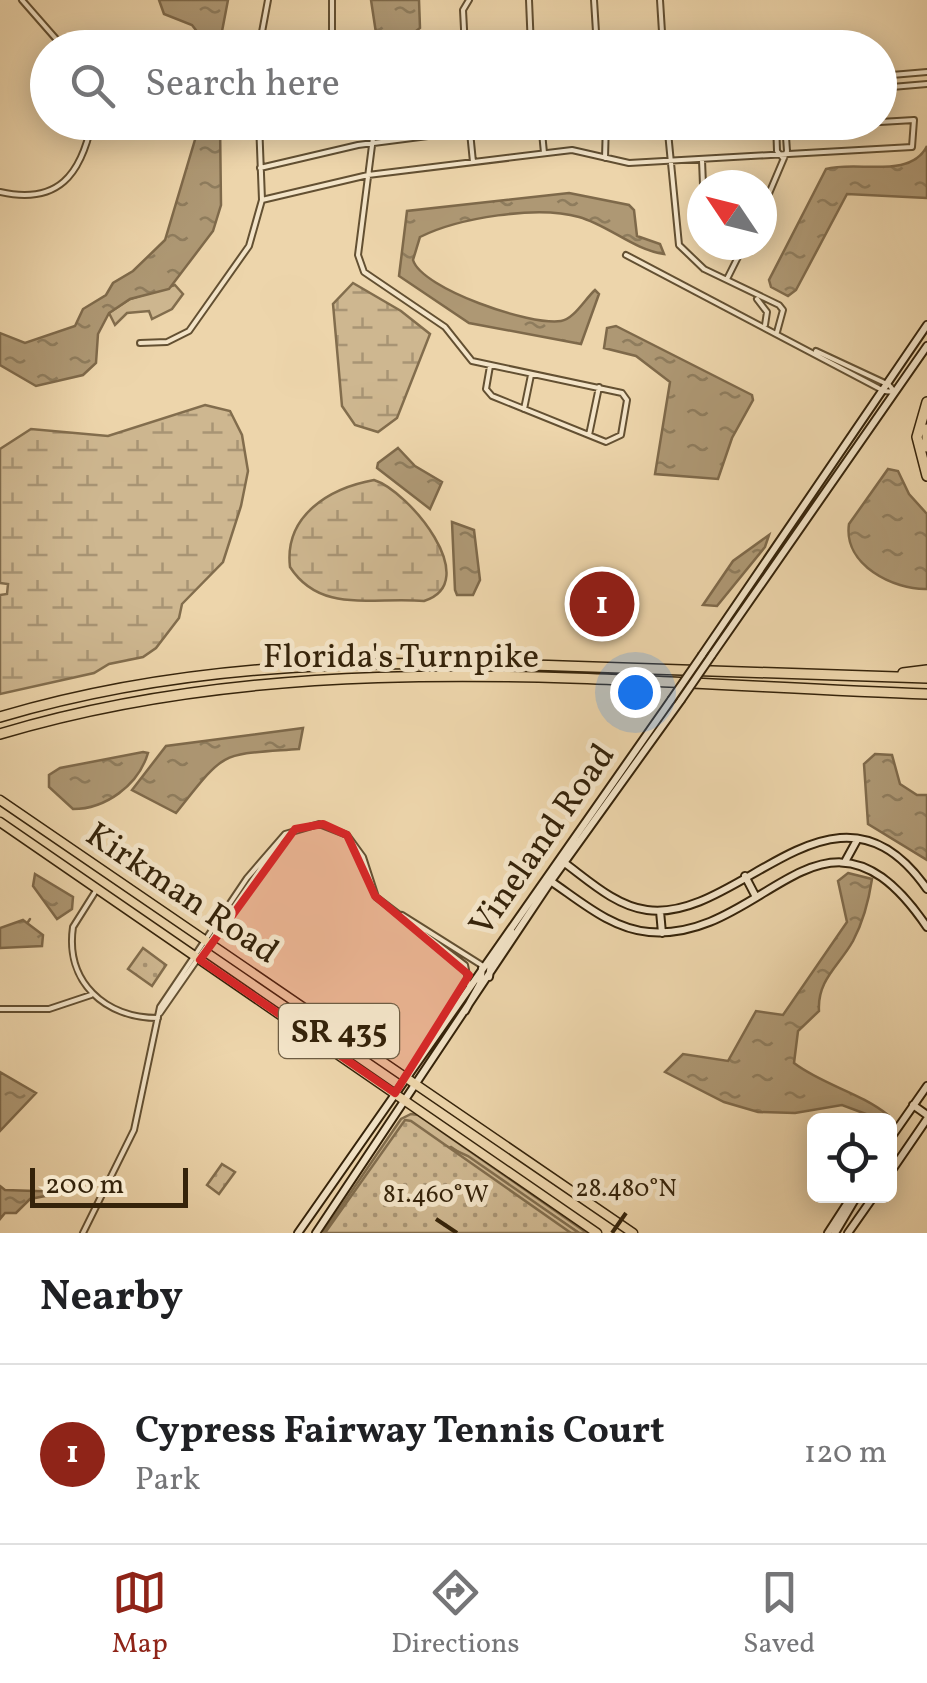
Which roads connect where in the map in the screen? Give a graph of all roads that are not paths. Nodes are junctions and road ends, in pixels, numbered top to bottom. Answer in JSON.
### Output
{"nodes":[{"id":1,"x":22,"y":0,"type":"edge"},
{"id":2,"x":268,"y":0,"type":"edge"},
{"id":3,"x":332,"y":0,"type":"edge"},
{"id":4,"x":468,"y":0,"type":"edge"},
{"id":5,"x":529,"y":0,"type":"edge"},
{"id":6,"x":594,"y":0,"type":"edge"},
{"id":7,"x":660,"y":0,"type":"edge"},
{"id":8,"x":48,"y":30,"type":"edge"},
{"id":9,"x":262,"y":30,"type":"edge"},
{"id":10,"x":332,"y":30,"type":"edge"},
{"id":11,"x":464,"y":30,"type":"edge"},
{"id":12,"x":530,"y":30,"type":"edge"},
{"id":13,"x":596,"y":30,"type":"edge"},
{"id":14,"x":662,"y":30,"type":"edge"},
{"id":15,"x":927,"y":72,"type":"edge"},
{"id":16,"x":914,"y":73,"type":"junction"},
{"id":17,"x":897,"y":74,"type":"edge"},
{"id":18,"x":927,"y":84,"type":"edge"},
{"id":19,"x":914,"y":85,"type":"junction"},
{"id":20,"x":897,"y":86,"type":"edge"},
{"id":21,"x":897,"y":121,"type":"edge"},
{"id":22,"x":87,"y":140,"type":"edge"},
{"id":23,"x":259,"y":140,"type":"edge"},
{"id":24,"x":401,"y":140,"type":"edge"},
{"id":25,"x":471,"y":140,"type":"edge"},
{"id":26,"x":542,"y":140,"type":"edge"},
{"id":27,"x":606,"y":140,"type":"edge"},
{"id":28,"x":668,"y":140,"type":"edge"},
{"id":29,"x":777,"y":140,"type":"edge"},
{"id":30,"x":787,"y":140,"type":"edge"},
{"id":31,"x":375,"y":143,"type":"junction"},
{"id":32,"x":544,"y":153,"type":"junction"},
{"id":33,"x":782,"y":157,"type":"junction"},
{"id":34,"x":605,"y":158,"type":"junction"},
{"id":35,"x":702,"y":160,"type":"junction"},
{"id":36,"x":669,"y":161,"type":"junction"},
{"id":37,"x":473,"y":162,"type":"junction"},
{"id":38,"x":260,"y":168,"type":"junction"},
{"id":39,"x":702,"y":170,"type":"edge"},
{"id":40,"x":368,"y":174,"type":"junction"},
{"id":41,"x":777,"y":179,"type":"edge"},
{"id":42,"x":0,"y":192,"type":"edge"},
{"id":43,"x":262,"y":200,"type":"junction"},
{"id":44,"x":626,"y":256,"type":"dead end"},
{"id":45,"x":736,"y":260,"type":"edge"},
{"id":46,"x":727,"y":279,"type":"junction"},
{"id":47,"x":754,"y":295,"type":"junction"},
{"id":48,"x":774,"y":303,"type":"junction"},
{"id":49,"x":767,"y":312,"type":"junction"},
{"id":50,"x":927,"y":325,"type":"edge"},
{"id":51,"x":764,"y":326,"type":"junction"},
{"id":52,"x":776,"y":332,"type":"junction"},
{"id":53,"x":140,"y":343,"type":"dead end"},
{"id":54,"x":927,"y":346,"type":"edge"},
{"id":55,"x":490,"y":366,"type":"junction"},
{"id":56,"x":532,"y":374,"type":"junction"},
{"id":57,"x":599,"y":388,"type":"junction"},
{"id":58,"x":886,"y":388,"type":"junction"},
{"id":59,"x":895,"y":392,"type":"junction"},
{"id":60,"x":927,"y":402,"type":"edge"},
{"id":61,"x":524,"y":409,"type":"junction"},
{"id":62,"x":927,"y":429,"type":"edge"},
{"id":63,"x":589,"y":436,"type":"junction"},
{"id":64,"x":927,"y":447,"type":"edge"},
{"id":65,"x":825,"y":476,"type":"junction"},
{"id":66,"x":927,"y":476,"type":"edge"},
{"id":67,"x":833,"y":482,"type":"junction"},
{"id":68,"x":807,"y":511,"type":"junction"},
{"id":69,"x":927,"y":670,"type":"edge"},
{"id":70,"x":870,"y":676,"type":"junction"},
{"id":71,"x":927,"y":678,"type":"edge"},
{"id":72,"x":927,"y":694,"type":"edge"},
{"id":73,"x":0,"y":718,"type":"edge"},
{"id":74,"x":0,"y":734,"type":"edge"},
{"id":75,"x":0,"y":800,"type":"edge"},
{"id":76,"x":0,"y":822,"type":"edge"},
{"id":77,"x":282,"y":838,"type":"junction"},
{"id":78,"x":857,"y":840,"type":"junction"},
{"id":79,"x":560,"y":860,"type":"junction"},
{"id":80,"x":846,"y":861,"type":"junction"},
{"id":81,"x":745,"y":876,"type":"junction"},
{"id":82,"x":248,"y":878,"type":"junction"},
{"id":83,"x":547,"y":879,"type":"junction"},
{"id":84,"x":254,"y":883,"type":"junction"},
{"id":85,"x":97,"y":889,"type":"junction"},
{"id":86,"x":927,"y":889,"type":"edge"},
{"id":87,"x":756,"y":897,"type":"junction"},
{"id":88,"x":927,"y":902,"type":"edge"},
{"id":89,"x":916,"y":910,"type":"junction"},
{"id":90,"x":520,"y":911,"type":"junction"},
{"id":91,"x":660,"y":911,"type":"junction"},
{"id":92,"x":398,"y":913,"type":"junction"},
{"id":93,"x":421,"y":924,"type":"junction"},
{"id":94,"x":927,"y":927,"type":"edge"},
{"id":95,"x":416,"y":931,"type":"junction"},
{"id":96,"x":662,"y":933,"type":"junction"},
{"id":97,"x":208,"y":942,"type":"junction"},
{"id":98,"x":197,"y":958,"type":"junction"},
{"id":99,"x":483,"y":966,"type":"junction"},
{"id":100,"x":489,"y":979,"type":"junction"},
{"id":101,"x":469,"y":986,"type":"junction"},
{"id":102,"x":92,"y":995,"type":"junction"},
{"id":103,"x":0,"y":1009,"type":"edge"},
{"id":104,"x":159,"y":1016,"type":"junction"},
{"id":105,"x":463,"y":1017,"type":"junction"},
{"id":106,"x":406,"y":1077,"type":"junction"},
{"id":107,"x":418,"y":1085,"type":"junction"},
{"id":108,"x":927,"y":1086,"type":"edge"},
{"id":109,"x":395,"y":1094,"type":"junction"},
{"id":110,"x":406,"y":1102,"type":"junction"},
{"id":111,"x":911,"y":1109,"type":"junction"},
{"id":112,"x":926,"y":1121,"type":"edge"},
{"id":113,"x":897,"y":1129,"type":"edge"},
{"id":114,"x":897,"y":1163,"type":"edge"},
{"id":115,"x":329,"y":1189,"type":"junction"},
{"id":116,"x":850,"y":1203,"type":"edge"},
{"id":117,"x":869,"y":1203,"type":"edge"},
{"id":118,"x":317,"y":1231,"type":"edge"},
{"id":119,"x":83,"y":1233,"type":"edge"},
{"id":120,"x":298,"y":1233,"type":"edge"},
{"id":121,"x":598,"y":1233,"type":"edge"},
{"id":122,"x":633,"y":1233,"type":"edge"},
{"id":123,"x":831,"y":1233,"type":"edge"},
{"id":124,"x":848,"y":1233,"type":"edge"}],
"edges":[{"from":1,"to":8,"type":"street"},
{"from":2,"to":9,"type":"street"},
{"from":3,"to":10,"type":"street"},
{"from":4,"to":11,"type":"street"},
{"from":5,"to":12,"type":"street"},
{"from":6,"to":13,"type":"street"},
{"from":7,"to":14,"type":"street"},
{"from":15,"to":16,"type":"street"},
{"from":16,"to":17,"type":"street"},
{"from":16,"to":19,"type":"street"},
{"from":18,"to":19,"type":"street"},
{"from":19,"to":20,"type":"street"},
{"from":21,"to":33,"type":"street"},
{"from":22,"to":42,"type":"street"},
{"from":23,"to":38,"type":"street"},
{"from":24,"to":31,"type":"street"},
{"from":25,"to":37,"type":"street"},
{"from":26,"to":32,"type":"street"},
{"from":27,"to":34,"type":"street"},
{"from":28,"to":36,"type":"street"},
{"from":29,"to":33,"type":"street"},
{"from":30,"to":33,"type":"street"},
{"from":31,"to":38,"type":"street"},
{"from":31,"to":40,"type":"street"},
{"from":32,"to":34,"type":"street"},
{"from":32,"to":37,"type":"street"},
{"from":33,"to":35,"type":"street"},
{"from":33,"to":41,"type":"street"},
{"from":34,"to":36,"type":"street"},
{"from":35,"to":36,"type":"street"},
{"from":35,"to":39,"type":"street"},
{"from":36,"to":46,"type":"street"},
{"from":37,"to":40,"type":"street"},
{"from":38,"to":43,"type":"street"},
{"from":40,"to":43,"type":"street"},
{"from":40,"to":55,"type":"street"},
{"from":43,"to":53,"type":"street"},
{"from":44,"to":51,"type":"street"},
{"from":45,"to":46,"type":"street"},
{"from":46,"to":47,"type":"street"},
{"from":47,"to":48,"type":"street"},
{"from":47,"to":49,"type":"street"},
{"from":48,"to":49,"type":"street"},
{"from":48,"to":52,"type":"street"},
{"from":49,"to":51,"type":"street"},
{"from":50,"to":58,"type":"street","name":"Vineland Road"},
{"from":51,"to":52,"type":"street"},
{"from":52,"to":58,"type":"street"},
{"from":54,"to":59,"type":"street","name":"Vineland Road"},
{"from":55,"to":56,"type":"street"},
{"from":55,"to":61,"type":"street"},
{"from":56,"to":57,"type":"street"},
{"from":56,"to":61,"type":"street"},
{"from":57,"to":63,"type":"street"},
{"from":57,"to":63,"type":"street"},
{"from":58,"to":59,"type":"street"},
{"from":58,"to":65,"type":"street","name":"Vineland Road"},
{"from":59,"to":67,"type":"street","name":"Vineland Road"},
{"from":60,"to":66,"type":"highway"},
{"from":61,"to":63,"type":"street"},
{"from":62,"to":64,"type":"highway"},
{"from":65,"to":67,"type":"street"},
{"from":65,"to":68,"type":"street","name":"Vineland Road"},
{"from":67,"to":68,"type":"street","name":"Vineland Road"},
{"from":68,"to":79,"type":"street","name":"Vineland Road","bridge":true},
{"from":68,"to":79,"type":"street","name":"Vineland Road","bridge":true},
{"from":69,"to":70,"type":"highway"},
{"from":70,"to":71,"type":"highway","name":"Florida's Turnpike"},
{"from":70,"to":73,"type":"highway","name":"Florida's Turnpike"},
{"from":72,"to":74,"type":"highway","name":"Florida's Turnpike"},
{"from":75,"to":97,"type":"main road","name":"Kirkman Road","number":"SR 435"},
{"from":76,"to":85,"type":"main road","name":"Kirkman Road","number":"SR 435"},
{"from":77,"to":82,"type":"street"},
{"from":77,"to":84,"type":"street"},
{"from":77,"to":92,"type":"street"},
{"from":78,"to":80,"type":"street"},
{"from":78,"to":81,"type":"street"},
{"from":78,"to":86,"type":"street"},
{"from":79,"to":83,"type":"street","name":"Vineland Road"},
{"from":79,"to":91,"type":"street"},
{"from":80,"to":87,"type":"street"},
{"from":80,"to":89,"type":"street"},
{"from":81,"to":87,"type":"street"},
{"from":81,"to":91,"type":"street"},
{"from":82,"to":84,"type":"street"},
{"from":82,"to":97,"type":"street"},
{"from":83,"to":90,"type":"street","name":"Vineland Road"},
{"from":83,"to":96,"type":"street"},
{"from":83,"to":100,"type":"street","name":"Vineland Road"},
{"from":84,"to":97,"type":"street"},
{"from":85,"to":98,"type":"main road","name":"Kirkman Road","number":"SR 435"},
{"from":85,"to":102,"type":"street"},
{"from":87,"to":96,"type":"street"},
{"from":88,"to":89,"type":"street"},
{"from":89,"to":94,"type":"street"},
{"from":90,"to":99,"type":"street","name":"Vineland Road"},
{"from":90,"to":100,"type":"street"},
{"from":91,"to":96,"type":"street"},
{"from":92,"to":93,"type":"street"},
{"from":92,"to":95,"type":"street"},
{"from":93,"to":95,"type":"street"},
{"from":93,"to":99,"type":"street"},
{"from":95,"to":101,"type":"street"},
{"from":97,"to":98,"type":"street"},
{"from":97,"to":98,"type":"street"},
{"from":97,"to":106,"type":"main road","name":"Kirkman Road","number":"SR 435"},
{"from":98,"to":104,"type":"street"},
{"from":98,"to":109,"type":"main road","name":"Kirkman Road","number":"SR 435"},
{"from":99,"to":101,"type":"street","name":"Vineland Road"},
{"from":99,"to":105,"type":"street"},
{"from":100,"to":105,"type":"street","name":"Vineland Road"},
{"from":101,"to":106,"type":"street","name":"Vineland Road"},
{"from":102,"to":103,"type":"street"},
{"from":102,"to":104,"type":"street"},
{"from":104,"to":119,"type":"street"},
{"from":105,"to":107,"type":"street","name":"Vineland Road"},
{"from":106,"to":107,"type":"main road","name":"Kirkman Road","number":"SR 435"},
{"from":106,"to":109,"type":"street","name":"Vineland Road"},
{"from":107,"to":110,"type":"street","name":"Vineland Road"},
{"from":107,"to":122,"type":"main road","name":"Kirkman Road","number":"SR 435"},
{"from":108,"to":111,"type":"street"},
{"from":109,"to":110,"type":"main road","name":"Kirkman Road","number":"SR 435"},
{"from":109,"to":115,"type":"street","name":"Vineland Road"},
{"from":110,"to":118,"type":"street","name":"Vineland Road"},
{"from":110,"to":121,"type":"main road","name":"Kirkman Road","number":"SR 435"},
{"from":111,"to":112,"type":"street"},
{"from":111,"to":113,"type":"street"},
{"from":112,"to":114,"type":"street"},
{"from":115,"to":118,"type":"street"},
{"from":115,"to":120,"type":"street","name":"Vineland Road"},
{"from":116,"to":123,"type":"street"},
{"from":117,"to":124,"type":"street"}]}
